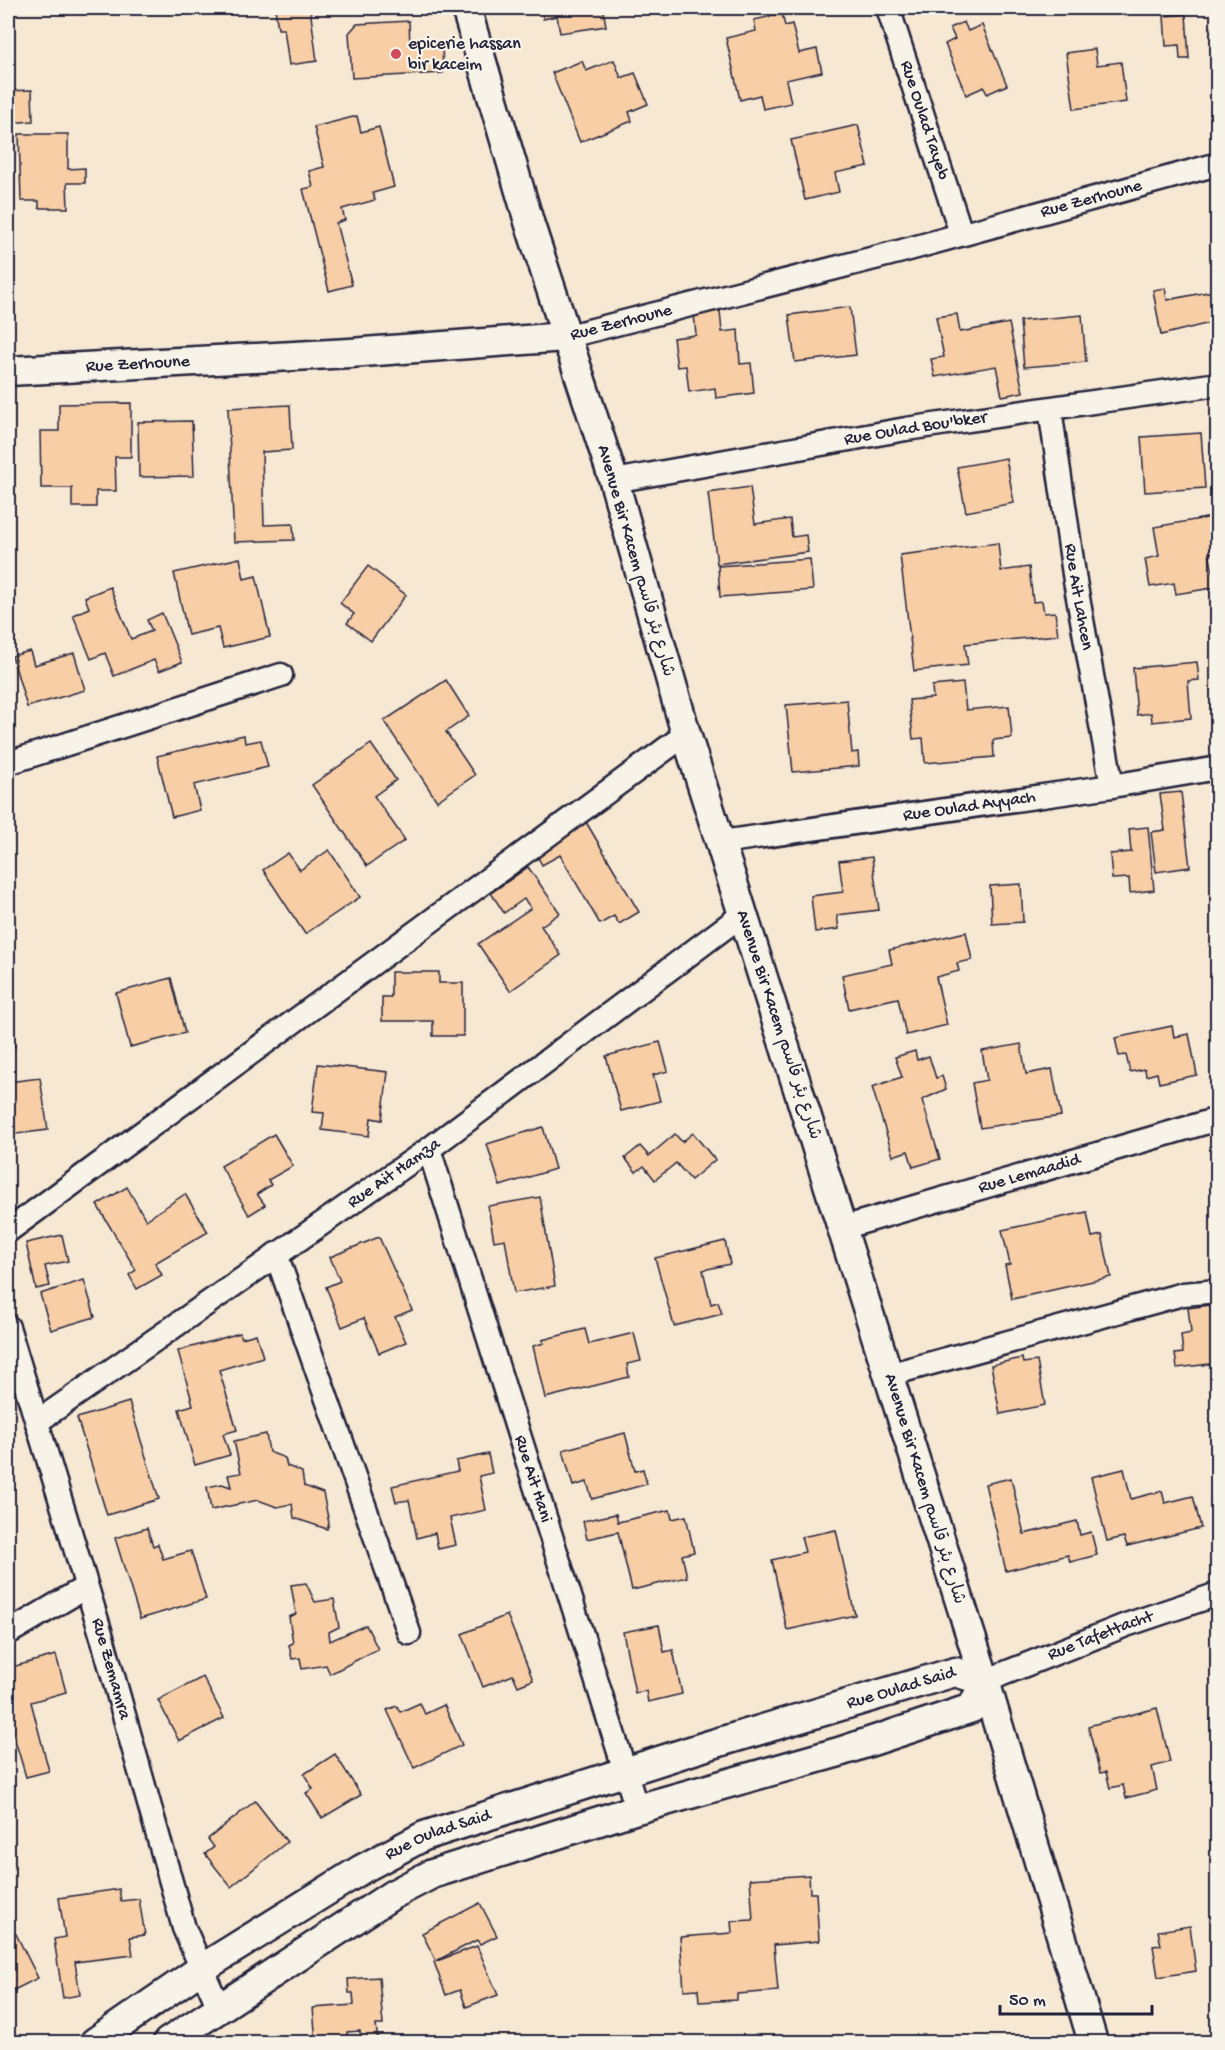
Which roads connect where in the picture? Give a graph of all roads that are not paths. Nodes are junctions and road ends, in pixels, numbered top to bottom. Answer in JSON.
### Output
{"nodes":[{"id":1,"x":466,"y":8,"type":"edge"},
{"id":2,"x":888,"y":8,"type":"edge"},
{"id":3,"x":1218,"y":164,"type":"edge"},
{"id":4,"x":961,"y":233,"type":"junction"},
{"id":5,"x":565,"y":337,"type":"junction"},
{"id":6,"x":8,"y":371,"type":"edge"},
{"id":7,"x":1218,"y":384,"type":"edge"},
{"id":8,"x":1050,"y":409,"type":"junction"},
{"id":9,"x":614,"y":481,"type":"junction"},
{"id":10,"x":281,"y":675,"type":"dead end"},
{"id":11,"x":686,"y":734,"type":"junction"},
{"id":12,"x":8,"y":763,"type":"edge"},
{"id":13,"x":1218,"y":768,"type":"edge"},
{"id":14,"x":1112,"y":786,"type":"junction"},
{"id":15,"x":722,"y":842,"type":"junction"},
{"id":16,"x":743,"y":914,"type":"junction"},
{"id":17,"x":1218,"y":1119,"type":"edge"},
{"id":18,"x":429,"y":1149,"type":"junction"},
{"id":19,"x":842,"y":1228,"type":"junction"},
{"id":20,"x":8,"y":1231,"type":"edge"},
{"id":21,"x":276,"y":1254,"type":"junction"},
{"id":22,"x":1218,"y":1291,"type":"edge"},
{"id":23,"x":8,"y":1327,"type":"edge"},
{"id":24,"x":888,"y":1376,"type":"junction"},
{"id":25,"x":37,"y":1422,"type":"junction"},
{"id":26,"x":87,"y":1587,"type":"junction"},
{"id":27,"x":1218,"y":1594,"type":"edge"},
{"id":28,"x":8,"y":1633,"type":"edge"},
{"id":29,"x":409,"y":1634,"type":"dead end"},
{"id":30,"x":985,"y":1681,"type":"junction"},
{"id":31,"x":625,"y":1772,"type":"junction"},
{"id":32,"x":637,"y":1809,"type":"junction"},
{"id":33,"x":201,"y":1969,"type":"junction"},
{"id":34,"x":219,"y":2008,"type":"junction"},
{"id":35,"x":95,"y":2043,"type":"edge"},
{"id":36,"x":168,"y":2043,"type":"edge"},
{"id":37,"x":1093,"y":2043,"type":"edge"}],
"edges":[{"from":1,"to":5,"type":"street","name":"Avenue Bir Kacem شارع بئر قاسم"},
{"from":2,"to":4,"type":"street","name":"Rue Oulad Tayeb"},
{"from":3,"to":4,"type":"street","name":"Rue Zerhoune"},
{"from":4,"to":5,"type":"street","name":"Rue Zerhoune"},
{"from":5,"to":6,"type":"street","name":"Rue Zerhoune"},
{"from":5,"to":9,"type":"street","name":"Avenue Bir Kacem شارع بئر قاسم"},
{"from":7,"to":8,"type":"street","name":"Rue Oulad Bou'bker"},
{"from":8,"to":9,"type":"street","name":"Rue Oulad Bou'bker"},
{"from":8,"to":14,"type":"street","name":"Rue Ait Lahcen"},
{"from":9,"to":11,"type":"street","name":"Avenue Bir Kacem شارع بئر قاسم"},
{"from":10,"to":12,"type":"street"},
{"from":11,"to":15,"type":"street","name":"Avenue Bir Kacem شارع بئر قاسم"},
{"from":11,"to":20,"type":"street"},
{"from":13,"to":14,"type":"street","name":"Rue Oulad Ayyach"},
{"from":14,"to":15,"type":"street","name":"Rue Oulad Ayyach"},
{"from":15,"to":16,"type":"street","name":"Avenue Bir Kacem شارع بئر قاسم"},
{"from":16,"to":18,"type":"street","name":"Rue Ait Hamza"},
{"from":16,"to":19,"type":"street","name":"Avenue Bir Kacem شارع بئر قاسم"},
{"from":17,"to":19,"type":"street","name":"Rue Lemaadid"},
{"from":18,"to":21,"type":"street","name":"Rue Ait Hamza"},
{"from":18,"to":31,"type":"street","name":"Rue Ait Hani"},
{"from":19,"to":24,"type":"street","name":"Avenue Bir Kacem شارع بئر قاسم"},
{"from":21,"to":25,"type":"street","name":"Rue Ait Hamza"},
{"from":21,"to":29,"type":"street"},
{"from":22,"to":24,"type":"street"},
{"from":23,"to":25,"type":"street","name":"Rue Zemamra"},
{"from":24,"to":30,"type":"street","name":"Avenue Bir Kacem شارع بئر قاسم"},
{"from":25,"to":26,"type":"street","name":"Rue Zemamra"},
{"from":26,"to":28,"type":"street"},
{"from":26,"to":33,"type":"street","name":"Rue Zemamra"},
{"from":27,"to":30,"type":"street","name":"Rue Tafettacht"},
{"from":30,"to":31,"type":"street","name":"Rue Oulad Said"},
{"from":30,"to":32,"type":"street","name":"Rue Oulad Said"},
{"from":30,"to":37,"type":"street","name":"Avenue Bir Kacem شارع بئر قاسم"},
{"from":31,"to":32,"type":"street","name":"Rue Ait Hani"},
{"from":31,"to":33,"type":"street","name":"Rue Oulad Said"},
{"from":32,"to":34,"type":"street","name":"Rue Oulad Said"},
{"from":33,"to":34,"type":"street","name":"Rue Zemamra"},
{"from":33,"to":35,"type":"street","name":"Rue Oulad Said"},
{"from":34,"to":36,"type":"street","name":"Rue Oulad Said"}]}
